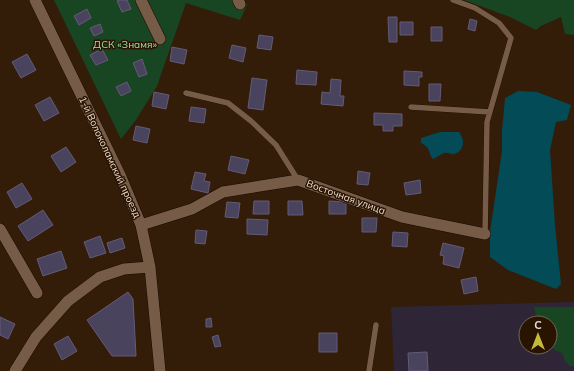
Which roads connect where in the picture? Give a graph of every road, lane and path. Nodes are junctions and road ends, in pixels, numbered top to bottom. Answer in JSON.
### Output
{"nodes":[{"id":1,"x":35,"y":0,"type":"edge"},
{"id":2,"x":141,"y":0,"type":"edge"},
{"id":3,"x":453,"y":0,"type":"edge"},
{"id":4,"x":160,"y":39,"type":"dead end"},
{"id":5,"x":186,"y":93,"type":"dead end"},
{"id":6,"x":411,"y":107,"type":"dead end"},
{"id":7,"x":490,"y":112,"type":"junction"},
{"id":8,"x":298,"y":180,"type":"junction"},
{"id":9,"x":141,"y":226,"type":"junction"},
{"id":10,"x":0,"y":229,"type":"edge"},
{"id":11,"x":485,"y":234,"type":"joint"},
{"id":12,"x":150,"y":266,"type":"junction"},
{"id":13,"x":37,"y":293,"type":"dead end"},
{"id":14,"x":376,"y":325,"type":"dead end"},
{"id":15,"x":15,"y":371,"type":"edge"},
{"id":16,"x":160,"y":371,"type":"edge"},
{"id":17,"x":369,"y":371,"type":"edge"}],
"edges":[{"from":1,"to":9,"type":"street","name":"1-й Волоколамский проезд"},
{"from":2,"to":4,"type":"street"},
{"from":3,"to":7,"type":"lane"},
{"from":5,"to":8,"type":"lane"},
{"from":6,"to":7,"type":"lane"},
{"from":7,"to":11,"type":"lane"},
{"from":8,"to":9,"type":"street","name":"Восточная улица"},
{"from":8,"to":11,"type":"street","name":"Восточная улица"},
{"from":9,"to":12,"type":"street","name":"1-й Волоколамский проезд"},
{"from":10,"to":13,"type":"street"},
{"from":12,"to":15,"type":"street"},
{"from":12,"to":16,"type":"street","name":"1-й Волоколамский проезд"},
{"from":14,"to":17,"type":"lane"}]}
